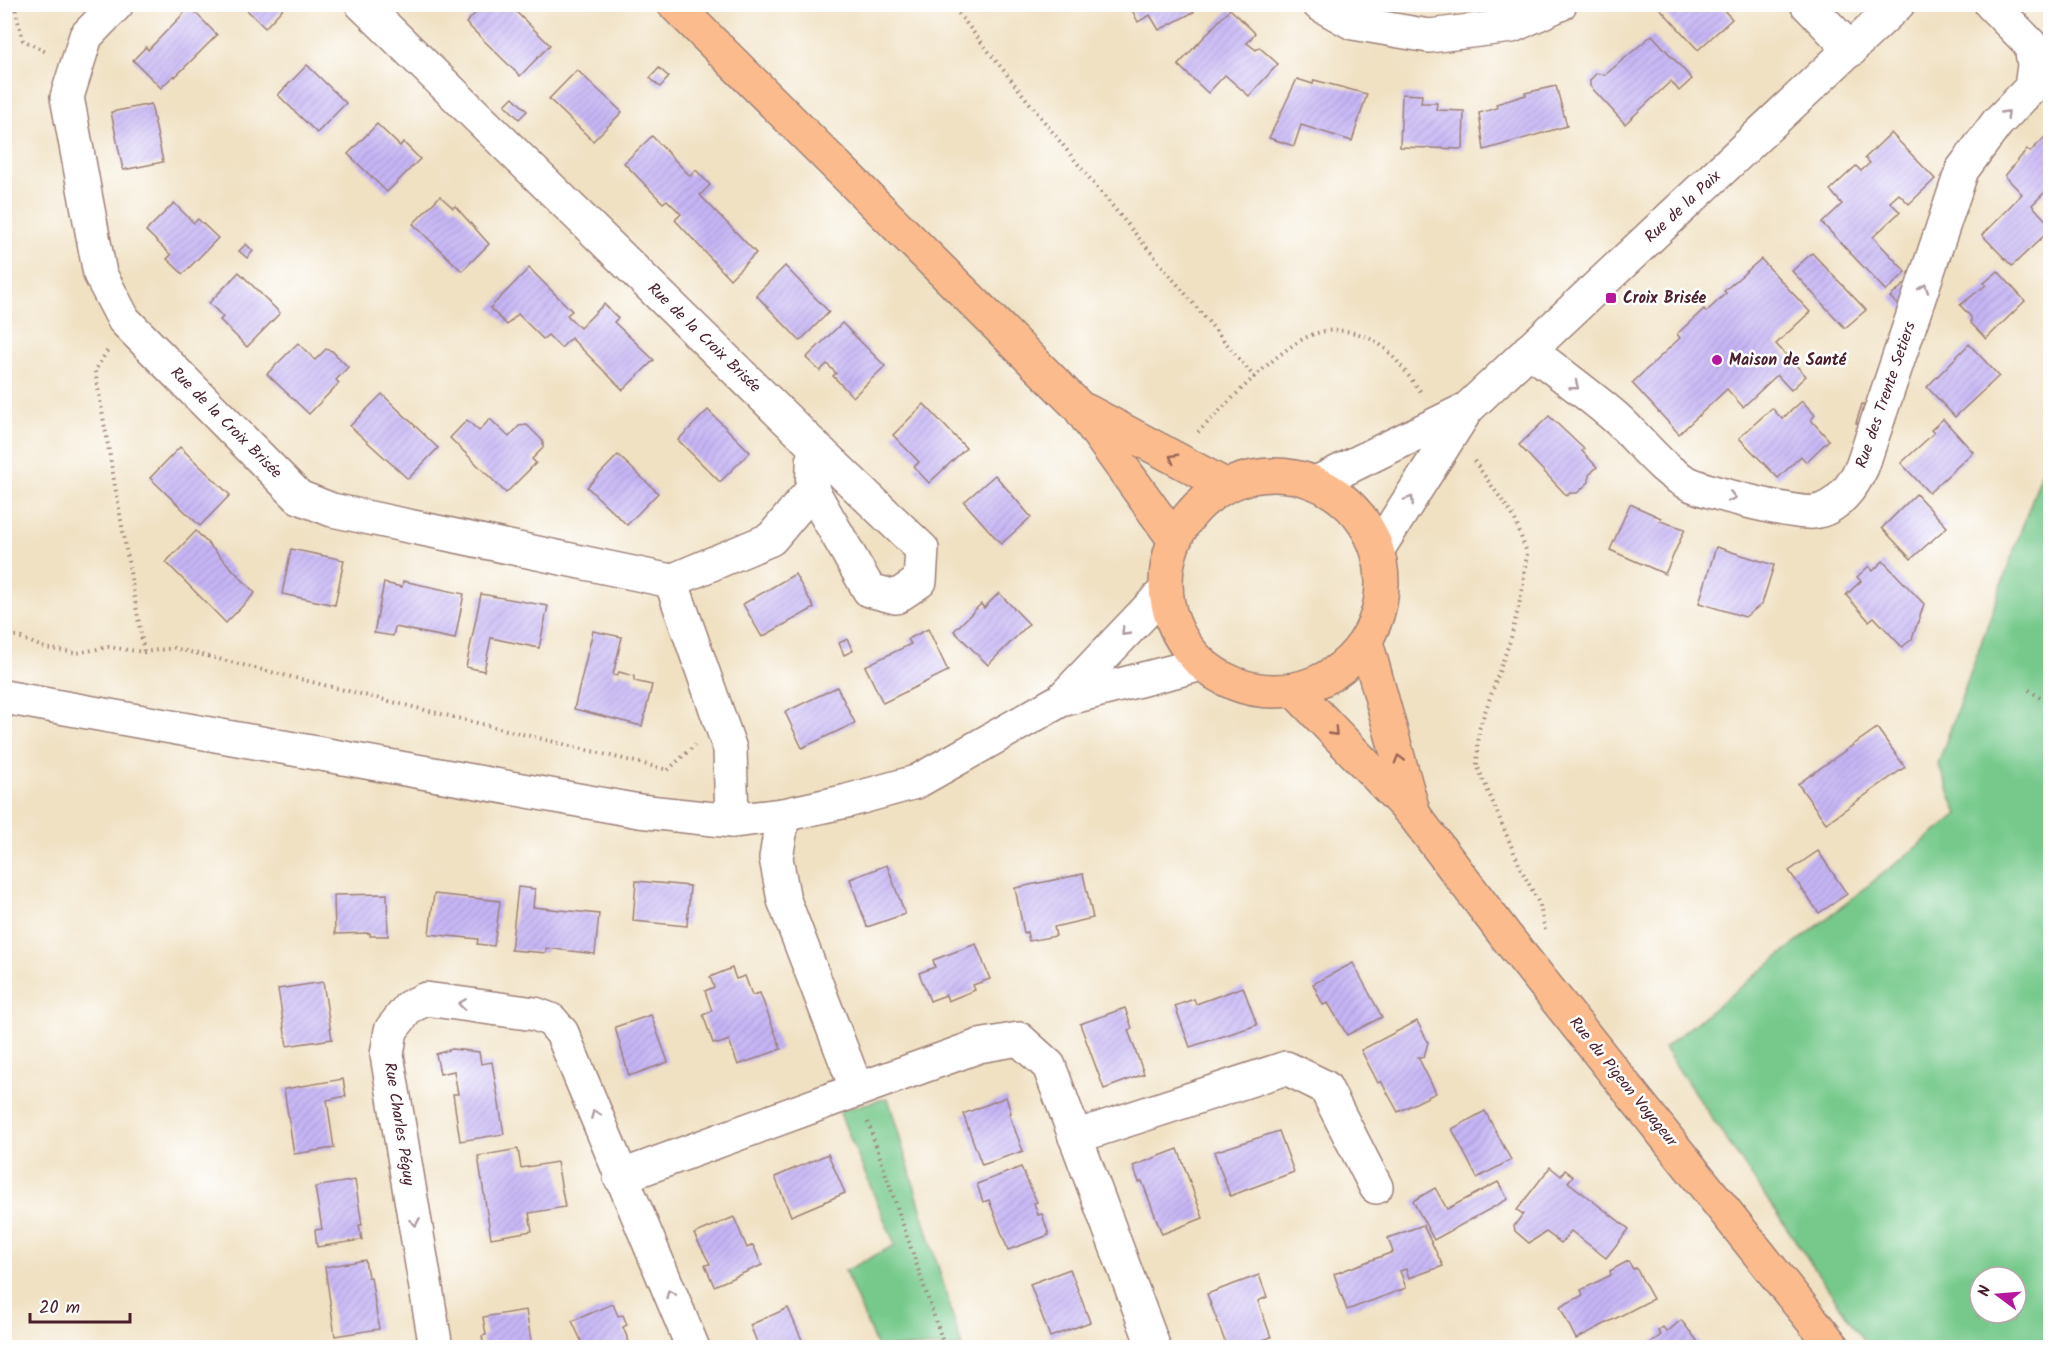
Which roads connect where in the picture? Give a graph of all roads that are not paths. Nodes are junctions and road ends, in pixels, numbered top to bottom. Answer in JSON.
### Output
{"nodes":[{"id":1,"x":117,"y":4,"type":"edge"},
{"id":2,"x":362,"y":4,"type":"edge"},
{"id":3,"x":674,"y":4,"type":"edge"},
{"id":4,"x":1319,"y":4,"type":"edge"},
{"id":5,"x":1560,"y":4,"type":"edge"},
{"id":6,"x":1807,"y":4,"type":"edge"},
{"id":7,"x":1898,"y":4,"type":"edge"},
{"id":8,"x":1991,"y":4,"type":"edge"},
{"id":9,"x":1851,"y":50,"type":"junction"},
{"id":10,"x":1529,"y":350,"type":"junction"},
{"id":11,"x":1078,"y":406,"type":"junction"},
{"id":12,"x":1467,"y":409,"type":"junction"},
{"id":13,"x":814,"y":446,"type":"junction"},
{"id":14,"x":1318,"y":482,"type":"junction"},
{"id":15,"x":1225,"y":485,"type":"junction"},
{"id":16,"x":812,"y":490,"type":"junction"},
{"id":17,"x":1174,"y":539,"type":"junction"},
{"id":18,"x":1378,"y":549,"type":"junction"},
{"id":19,"x":671,"y":581,"type":"junction"},
{"id":20,"x":1166,"y":590,"type":"junction"},
{"id":21,"x":1366,"y":642,"type":"junction"},
{"id":22,"x":1202,"y":664,"type":"junction"},
{"id":23,"x":1294,"y":690,"type":"junction"},
{"id":24,"x":4,"y":698,"type":"edge"},
{"id":25,"x":1061,"y":700,"type":"junction"},
{"id":26,"x":783,"y":815,"type":"junction"},
{"id":27,"x":1414,"y":815,"type":"junction"},
{"id":28,"x":732,"y":821,"type":"junction"},
{"id":29,"x":857,"y":1090,"type":"junction"},
{"id":30,"x":1076,"y":1137,"type":"junction"},
{"id":31,"x":620,"y":1177,"type":"junction"},
{"id":32,"x":1376,"y":1186,"type":"dead end"},
{"id":33,"x":436,"y":1347,"type":"edge"},
{"id":34,"x":693,"y":1347,"type":"edge"},
{"id":35,"x":1154,"y":1347,"type":"edge"},
{"id":36,"x":1834,"y":1347,"type":"edge"}],
"edges":[{"from":1,"to":19,"type":"street","name":"Rue de la Croix Brisée"},
{"from":2,"to":13,"type":"street","name":"Rue de la Croix Brisée"},
{"from":3,"to":11,"type":"main road"},
{"from":4,"to":5,"type":"street"},
{"from":6,"to":9,"type":"street"},
{"from":7,"to":9,"type":"street","name":"Rue de la Paix"},
{"from":10,"to":8,"type":"street","name":"Rue des Trente Setiers","one_way":true},
{"from":9,"to":10,"type":"street","name":"Rue de la Paix"},
{"from":10,"to":12,"type":"street","name":"Rue de la Paix"},
{"from":15,"to":11,"type":"main road","one_way":true},
{"from":11,"to":17,"type":"main road"},
{"from":12,"to":14,"type":"street","name":"Rue de la Paix"},
{"from":18,"to":12,"type":"street","name":"Rue de la Paix","one_way":true},
{"from":13,"to":16,"type":"street"},
{"from":13,"to":16,"type":"street","name":"Rue de la Croix Brisée"},
{"from":14,"to":15,"type":"main road"},
{"from":14,"to":18,"type":"main road"},
{"from":15,"to":17,"type":"main road"},
{"from":16,"to":19,"type":"street"},
{"from":17,"to":20,"type":"main road"},
{"from":18,"to":21,"type":"main road"},
{"from":19,"to":28,"type":"street"},
{"from":20,"to":22,"type":"main road"},
{"from":20,"to":25,"type":"street","one_way":true},
{"from":21,"to":23,"type":"main road"},
{"from":27,"to":21,"type":"main road","name":"Rue du Pigeon Voyageur","one_way":true},
{"from":22,"to":23,"type":"main road"},
{"from":22,"to":25,"type":"street"},
{"from":23,"to":27,"type":"main road","name":"Rue du Pigeon Voyageur","one_way":true},
{"from":24,"to":28,"type":"street"},
{"from":25,"to":26,"type":"street"},
{"from":26,"to":28,"type":"street"},
{"from":26,"to":29,"type":"street"},
{"from":27,"to":36,"type":"main road","name":"Rue du Pigeon Voyageur"},
{"from":29,"to":30,"type":"street"},
{"from":29,"to":31,"type":"street"},
{"from":30,"to":32,"type":"street"},
{"from":30,"to":35,"type":"street"},
{"from":31,"to":33,"type":"street","name":"Rue Charles Péguy","one_way":true},
{"from":34,"to":31,"type":"street","name":"Rue Charles Péguy","one_way":true}]}
